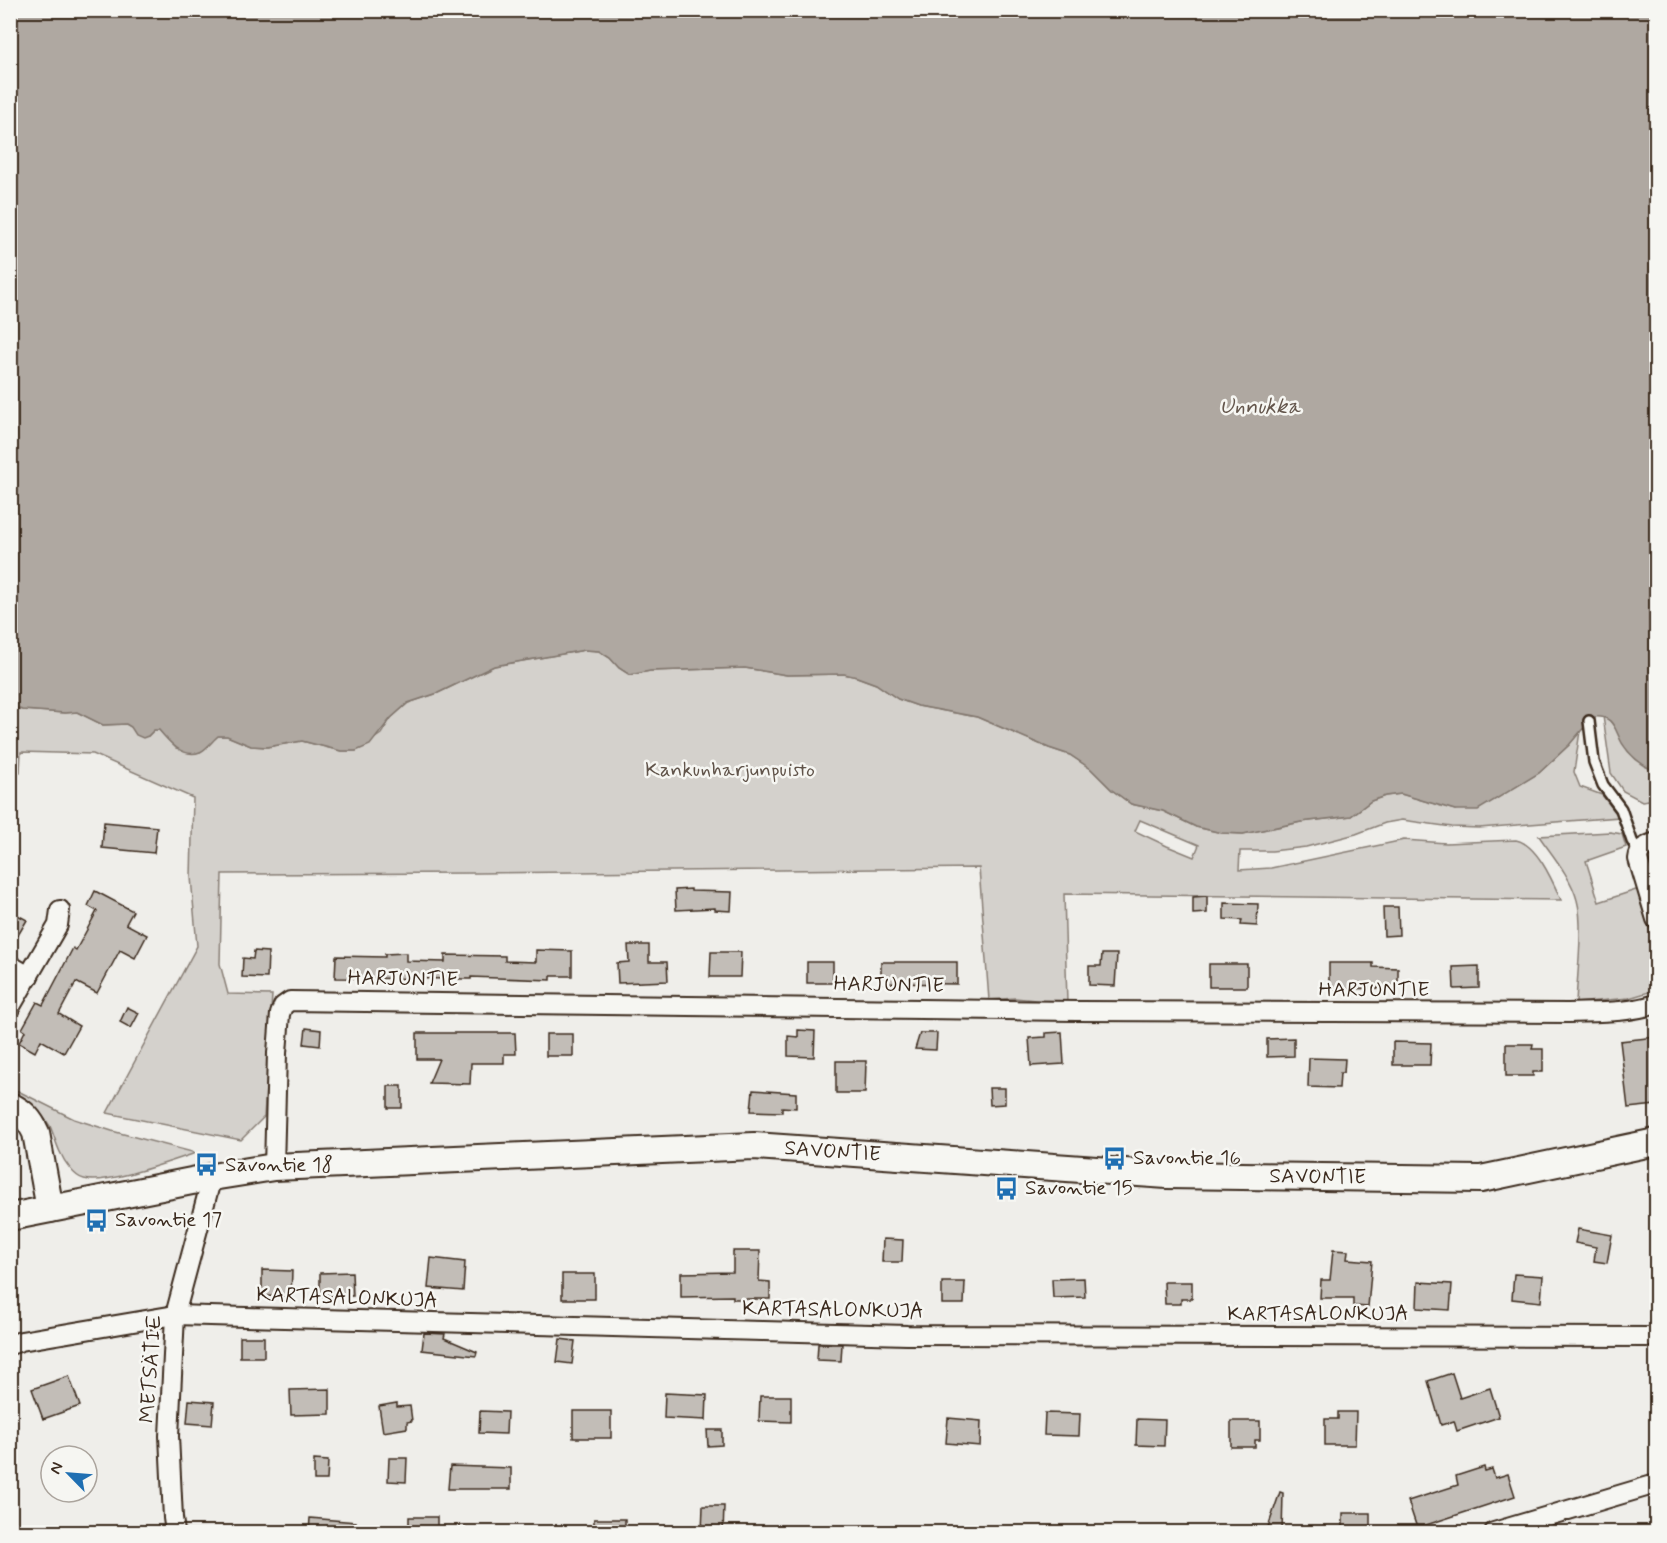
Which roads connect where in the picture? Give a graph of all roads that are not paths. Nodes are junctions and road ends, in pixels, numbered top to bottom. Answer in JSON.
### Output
{"nodes":[{"id":1,"x":1589,"y":721,"type":"dead end"},
{"id":2,"x":1648,"y":847,"type":"edge"},
{"id":3,"x":60,"y":910,"type":"dead end"},
{"id":4,"x":1656,"y":919,"type":"edge"},
{"id":5,"x":10,"y":965,"type":"edge"},
{"id":6,"x":29,"y":976,"type":"junction"},
{"id":7,"x":1656,"y":1004,"type":"edge"},
{"id":8,"x":10,"y":1008,"type":"edge"},
{"id":9,"x":10,"y":1106,"type":"edge"},
{"id":10,"x":1656,"y":1142,"type":"edge"},
{"id":11,"x":274,"y":1167,"type":"junction"},
{"id":12,"x":212,"y":1177,"type":"junction"},
{"id":13,"x":50,"y":1209,"type":"junction"},
{"id":14,"x":10,"y":1217,"type":"edge"},
{"id":15,"x":175,"y":1316,"type":"junction"},
{"id":16,"x":1656,"y":1337,"type":"edge"},
{"id":17,"x":10,"y":1345,"type":"edge"},
{"id":18,"x":1656,"y":1484,"type":"edge"},
{"id":19,"x":1540,"y":1525,"type":"edge"},
{"id":20,"x":176,"y":1533,"type":"edge"},
{"id":21,"x":1494,"y":1533,"type":"edge"}],
"edges":[{"from":1,"to":2,"type":"lane"},
{"from":2,"to":4,"type":"street"},
{"from":3,"to":6,"type":"street"},
{"from":5,"to":6,"type":"street"},
{"from":6,"to":8,"type":"street"},
{"from":7,"to":11,"type":"street","name":"HARJUNTIE"},
{"from":9,"to":13,"type":"street"},
{"from":10,"to":11,"type":"street","name":"SAVONTIE"},
{"from":11,"to":12,"type":"street","name":"SAVONTIE"},
{"from":12,"to":13,"type":"street","name":"SAVONTIE"},
{"from":12,"to":15,"type":"street","name":"METSÄTIE"},
{"from":13,"to":14,"type":"street","name":"SAVONTIE"},
{"from":15,"to":16,"type":"street","name":"KARTASALONKUJA"},
{"from":15,"to":17,"type":"street","name":"KARTASALONKUJA"},
{"from":15,"to":20,"type":"street","name":"METSÄTIE"},
{"from":18,"to":19,"type":"street"},
{"from":19,"to":21,"type":"street"}]}
